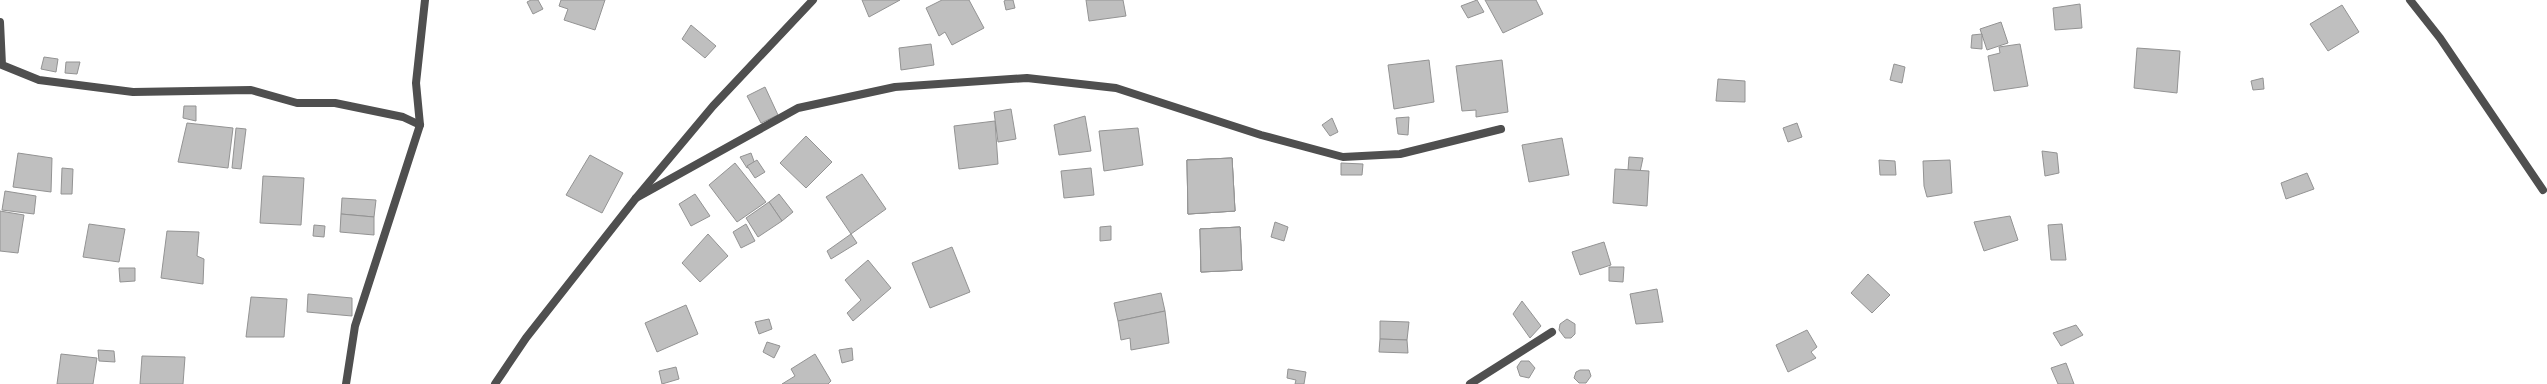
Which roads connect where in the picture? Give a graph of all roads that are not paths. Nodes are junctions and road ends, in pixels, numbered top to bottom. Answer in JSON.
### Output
{"nodes":[{"id":1,"x":425,"y":0,"type":"edge"},
{"id":2,"x":813,"y":0,"type":"edge"},
{"id":3,"x":2410,"y":0,"type":"edge"},
{"id":4,"x":0,"y":22,"type":"edge"},
{"id":5,"x":420,"y":125,"type":"junction"},
{"id":6,"x":1501,"y":129,"type":"dead end"},
{"id":7,"x":2543,"y":190,"type":"dead end"},
{"id":8,"x":636,"y":198,"type":"junction"},
{"id":9,"x":1552,"y":332,"type":"dead end"},
{"id":10,"x":346,"y":384,"type":"edge"},
{"id":11,"x":495,"y":384,"type":"edge"},
{"id":12,"x":1470,"y":384,"type":"edge"}],
"edges":[{"from":1,"to":5,"type":"street"},
{"from":2,"to":8,"type":"street"},
{"from":3,"to":7,"type":"street"},
{"from":4,"to":5,"type":"street"},
{"from":5,"to":10,"type":"street"},
{"from":6,"to":8,"type":"street"},
{"from":8,"to":11,"type":"street"},
{"from":9,"to":12,"type":"street"}]}
